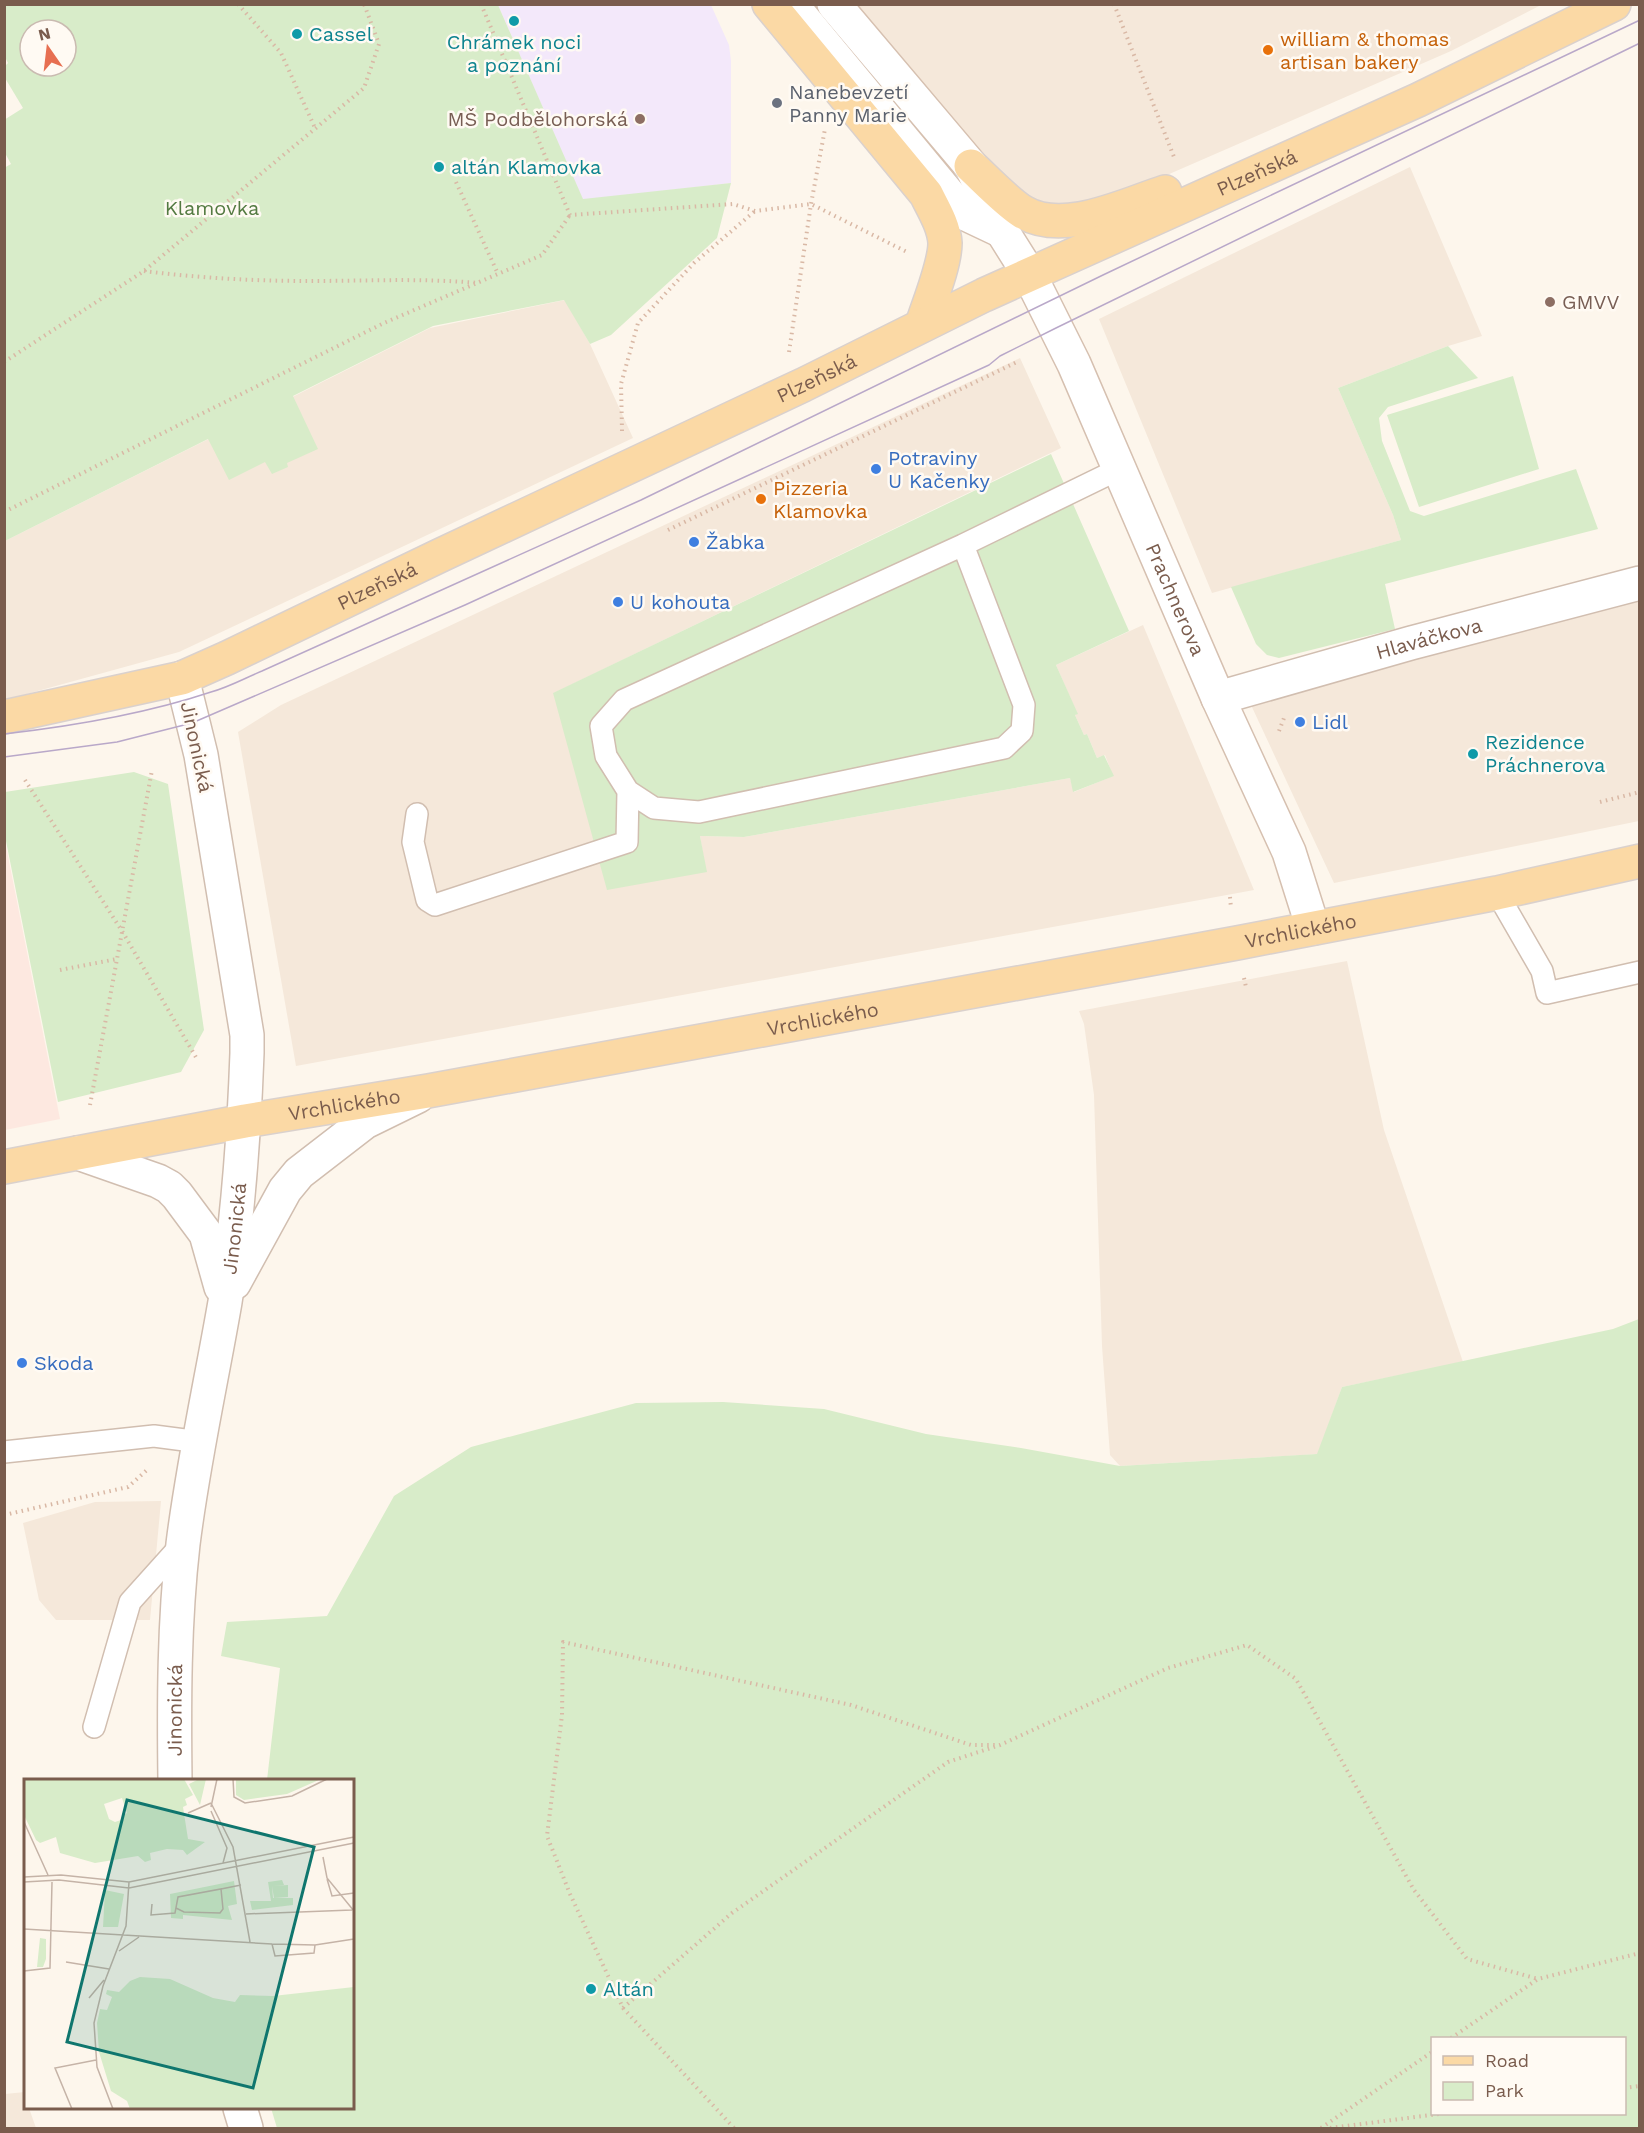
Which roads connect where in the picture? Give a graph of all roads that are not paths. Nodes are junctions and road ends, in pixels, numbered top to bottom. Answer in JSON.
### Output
{"nodes":[{"id":1,"x":769,"y":4,"type":"edge"},
{"id":2,"x":791,"y":4,"type":"edge"},
{"id":3,"x":834,"y":4,"type":"edge"},
{"id":4,"x":1614,"y":4,"type":"edge"},
{"id":5,"x":1418,"y":100,"type":"junction"},
{"id":6,"x":971,"y":166,"type":"junction"},
{"id":7,"x":1002,"y":231,"type":"junction"},
{"id":8,"x":1029,"y":274,"type":"junction"},
{"id":9,"x":922,"y":325,"type":"junction"},
{"id":10,"x":1119,"y":469,"type":"junction"},
{"id":11,"x":963,"y":545,"type":"junction"},
{"id":12,"x":1640,"y":583,"type":"edge"},
{"id":13,"x":182,"y":678,"type":"junction"},
{"id":14,"x":1218,"y":698,"type":"junction"},
{"id":15,"x":4,"y":717,"type":"edge"},
{"id":16,"x":628,"y":791,"type":"junction"},
{"id":17,"x":417,"y":814,"type":"dead end"},
{"id":18,"x":1640,"y":861,"type":"edge"},
{"id":19,"x":1497,"y":893,"type":"junction"},
{"id":20,"x":1313,"y":928,"type":"junction"},
{"id":21,"x":1640,"y":972,"type":"edge"},
{"id":22,"x":428,"y":1091,"type":"junction"},
{"id":23,"x":245,"y":1121,"type":"junction"},
{"id":24,"x":78,"y":1153,"type":"junction"},
{"id":25,"x":4,"y":1167,"type":"edge"},
{"id":26,"x":225,"y":1300,"type":"junction"},
{"id":27,"x":200,"y":1442,"type":"junction"},
{"id":28,"x":4,"y":1452,"type":"edge"},
{"id":29,"x":184,"y":1542,"type":"junction"},
{"id":30,"x":94,"y":1727,"type":"dead end"},
{"id":31,"x":175,"y":1779,"type":"edge"},
{"id":32,"x":240,"y":2109,"type":"edge"},
{"id":33,"x":246,"y":2128,"type":"edge"}],
"edges":[{"from":1,"to":9,"type":"main road"},
{"from":2,"to":7,"type":"street"},
{"from":3,"to":6,"type":"street","name":"Prachnerova"},
{"from":4,"to":5,"type":"main road","name":"Plzeňská"},
{"from":5,"to":6,"type":"main road"},
{"from":5,"to":8,"type":"main road","name":"Plzeňská"},
{"from":6,"to":7,"type":"street","name":"Prachnerova"},
{"from":7,"to":8,"type":"street","name":"Prachnerova"},
{"from":8,"to":9,"type":"main road","name":"Plzeňská"},
{"from":8,"to":10,"type":"street","name":"Prachnerova"},
{"from":9,"to":13,"type":"main road","name":"Plzeňská"},
{"from":10,"to":11,"type":"lane"},
{"from":10,"to":14,"type":"street","name":"Prachnerova"},
{"from":11,"to":16,"type":"lane"},
{"from":11,"to":16,"type":"lane"},
{"from":12,"to":14,"type":"street","name":"Hlaváčkova"},
{"from":13,"to":15,"type":"main road","name":"Plzeňská"},
{"from":13,"to":23,"type":"street","name":"Jinonická"},
{"from":14,"to":20,"type":"street","name":"Prachnerova"},
{"from":16,"to":17,"type":"lane"},
{"from":18,"to":19,"type":"main road","name":"Vrchlického"},
{"from":19,"to":20,"type":"main road","name":"Vrchlického"},
{"from":19,"to":21,"type":"lane"},
{"from":20,"to":22,"type":"main road","name":"Vrchlického"},
{"from":22,"to":23,"type":"main road","name":"Vrchlického"},
{"from":22,"to":26,"type":"street"},
{"from":23,"to":24,"type":"main road","name":"Vrchlického"},
{"from":23,"to":26,"type":"street","name":"Jinonická"},
{"from":24,"to":25,"type":"main road","name":"Vrchlického"},
{"from":24,"to":26,"type":"street"},
{"from":26,"to":27,"type":"street","name":"Jinonická"},
{"from":27,"to":28,"type":"lane"},
{"from":27,"to":29,"type":"street","name":"Jinonická"},
{"from":29,"to":30,"type":"lane"},
{"from":29,"to":31,"type":"street","name":"Jinonická"},
{"from":32,"to":33,"type":"street"}]}
